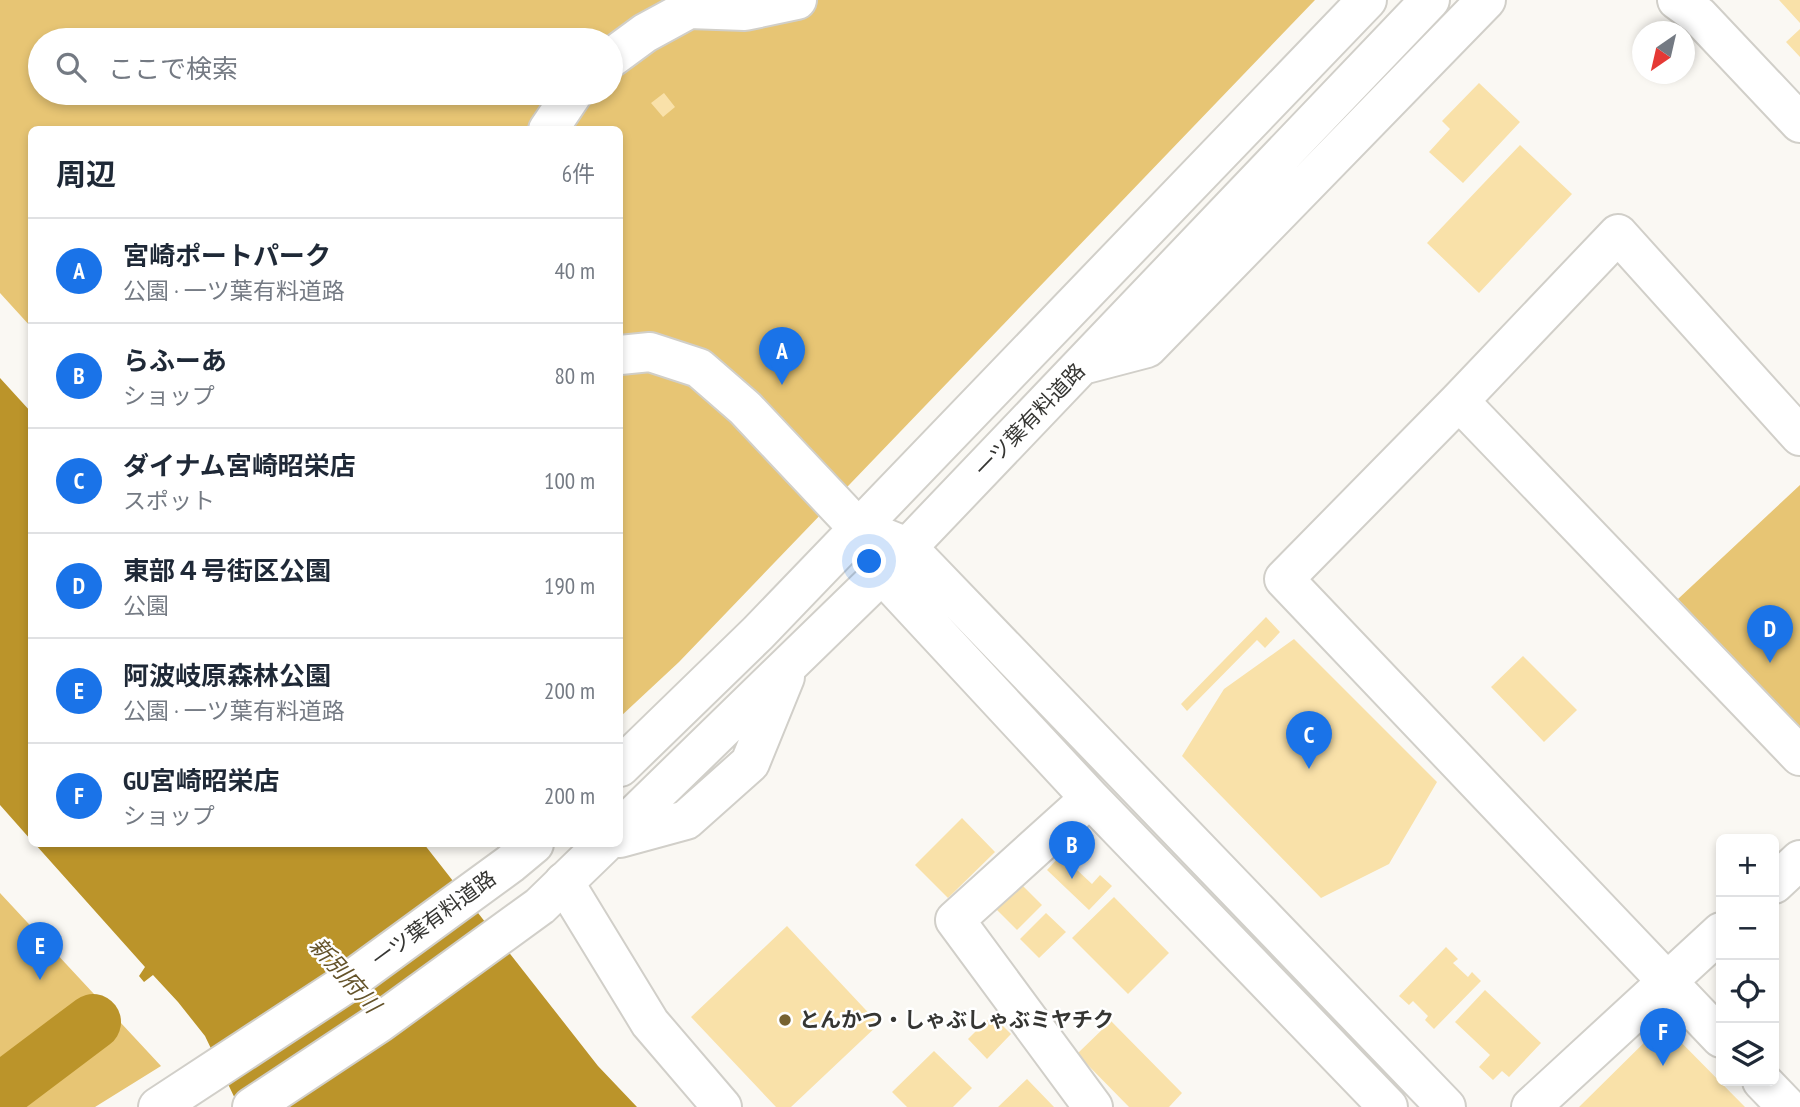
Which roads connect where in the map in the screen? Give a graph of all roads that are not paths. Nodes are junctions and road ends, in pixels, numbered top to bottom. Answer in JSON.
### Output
{"nodes":[{"id":1,"x":797,"y":0,"type":"edge"},
{"id":2,"x":1367,"y":0,"type":"edge"},
{"id":3,"x":1430,"y":0,"type":"edge"},
{"id":4,"x":1486,"y":0,"type":"edge"},
{"id":5,"x":1692,"y":5,"type":"edge"},
{"id":6,"x":623,"y":49,"type":"edge"},
{"id":7,"x":565,"y":105,"type":"edge"},
{"id":8,"x":1800,"y":123,"type":"edge"},
{"id":9,"x":551,"y":126,"type":"edge"},
{"id":10,"x":623,"y":355,"type":"edge"},
{"id":11,"x":1082,"y":365,"type":"junction"},
{"id":12,"x":1459,"y":401,"type":"junction"},
{"id":13,"x":1800,"y":436,"type":"edge"},
{"id":14,"x":858,"y":528,"type":"junction"},
{"id":15,"x":894,"y":561,"type":"junction"},
{"id":16,"x":791,"y":662,"type":"junction"},
{"id":17,"x":1800,"y":756,"type":"edge"},
{"id":18,"x":623,"y":765,"type":"edge"},
{"id":19,"x":1090,"y":798,"type":"junction"},
{"id":20,"x":623,"y":826,"type":"edge"},
{"id":21,"x":623,"y":837,"type":"edge"},
{"id":22,"x":601,"y":847,"type":"edge"},
{"id":23,"x":522,"y":854,"type":"edge"},
{"id":24,"x":1800,"y":860,"type":"edge"},
{"id":25,"x":1779,"y":879,"type":"edge"},
{"id":26,"x":552,"y":894,"type":"junction"},
{"id":27,"x":1716,"y":937,"type":"edge"},
{"id":28,"x":1668,"y":981,"type":"junction"},
{"id":29,"x":1716,"y":1033,"type":"edge"},
{"id":30,"x":1767,"y":1086,"type":"edge"},
{"id":31,"x":168,"y":1101,"type":"edge"},
{"id":32,"x":252,"y":1107,"type":"edge"},
{"id":33,"x":722,"y":1107,"type":"edge"},
{"id":34,"x":1093,"y":1107,"type":"edge"},
{"id":35,"x":1388,"y":1107,"type":"edge"},
{"id":36,"x":1446,"y":1107,"type":"edge"},
{"id":37,"x":1531,"y":1107,"type":"edge"},
{"id":38,"x":1787,"y":1107,"type":"edge"}],
"edges":[{"from":1,"to":6,"type":"street"},
{"from":2,"to":14,"type":"street"},
{"from":3,"to":11,"type":"street","name":"一ツ葉有料道路"},
{"from":4,"to":11,"type":"street"},
{"from":5,"to":8,"type":"street"},
{"from":7,"to":9,"type":"street"},
{"from":10,"to":14,"type":"street"},
{"from":11,"to":15,"type":"street","name":"一ツ葉有料道路"},
{"from":12,"to":13,"type":"street"},
{"from":12,"to":17,"type":"street"},
{"from":12,"to":28,"type":"street"},
{"from":14,"to":15,"type":"street"},
{"from":14,"to":18,"type":"street"},
{"from":15,"to":16,"type":"street","name":"一ツ葉有料道路"},
{"from":15,"to":19,"type":"street"},
{"from":15,"to":36,"type":"street"},
{"from":16,"to":20,"type":"street","name":"一ツ葉有料道路"},
{"from":16,"to":21,"type":"street"},
{"from":19,"to":34,"type":"street"},
{"from":19,"to":35,"type":"street"},
{"from":22,"to":26,"type":"street"},
{"from":23,"to":31,"type":"street","name":"一ツ葉有料道路"},
{"from":24,"to":25,"type":"street"},
{"from":26,"to":32,"type":"street"},
{"from":26,"to":33,"type":"street"},
{"from":27,"to":28,"type":"street"},
{"from":28,"to":29,"type":"street"},
{"from":28,"to":37,"type":"street"},
{"from":30,"to":38,"type":"street"}]}
